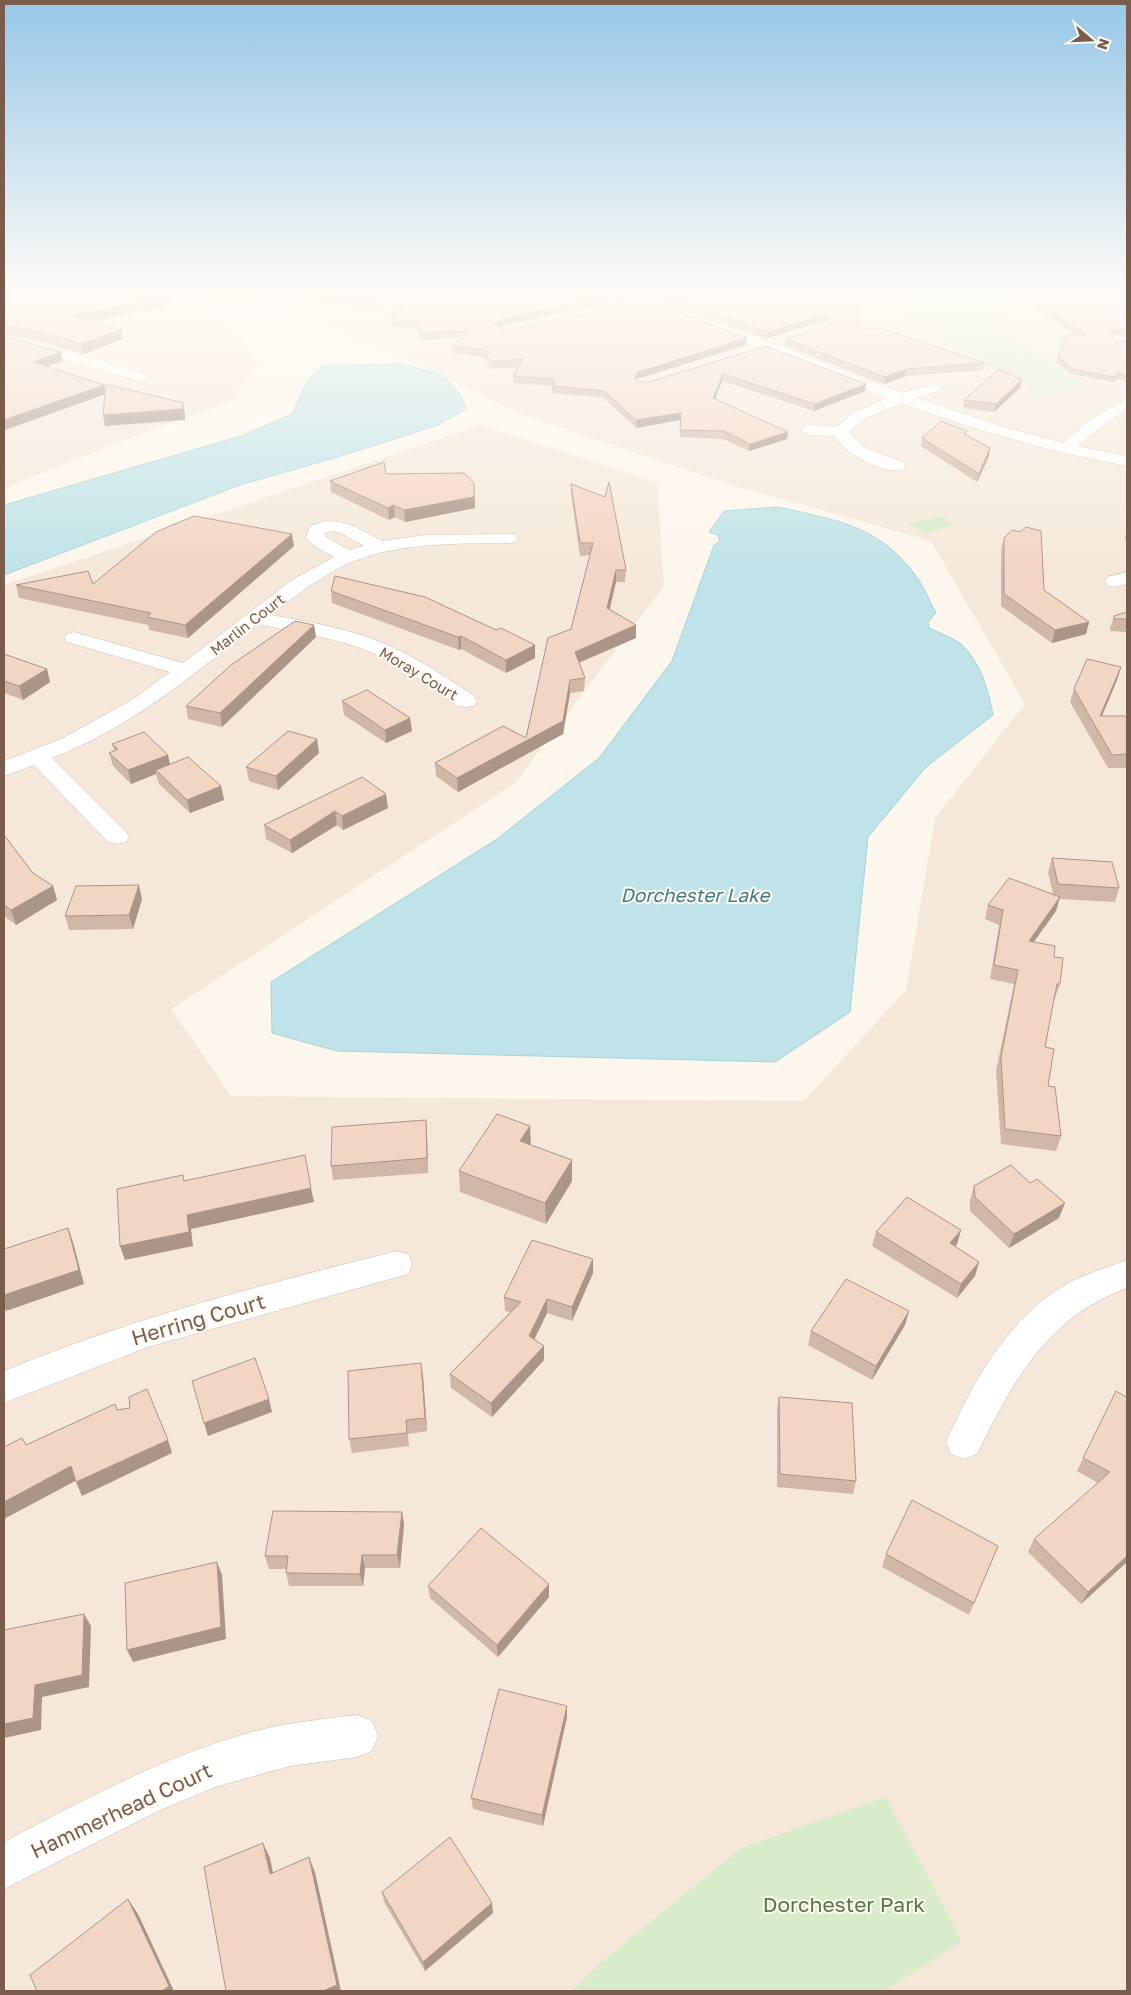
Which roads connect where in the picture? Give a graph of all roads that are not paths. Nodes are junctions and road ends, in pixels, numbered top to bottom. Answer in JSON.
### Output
{"nodes":[{"id":1,"x":873,"y":386,"type":"edge"},
{"id":2,"x":933,"y":388,"type":"dead end"},
{"id":3,"x":905,"y":398,"type":"junction"},
{"id":4,"x":1127,"y":404,"type":"edge"},
{"id":5,"x":808,"y":430,"type":"dead end"},
{"id":6,"x":841,"y":432,"type":"junction"},
{"id":7,"x":1065,"y":449,"type":"junction"},
{"id":8,"x":1127,"y":461,"type":"edge"},
{"id":9,"x":897,"y":466,"type":"dead end"},
{"id":10,"x":509,"y":538,"type":"dead end"},
{"id":11,"x":377,"y":546,"type":"junction"},
{"id":12,"x":346,"y":556,"type":"junction"},
{"id":13,"x":256,"y":618,"type":"junction"},
{"id":14,"x":74,"y":638,"type":"dead end"},
{"id":15,"x":186,"y":670,"type":"junction"},
{"id":16,"x":466,"y":701,"type":"dead end"},
{"id":17,"x":38,"y":757,"type":"junction"},
{"id":18,"x":4,"y":769,"type":"edge"},
{"id":19,"x":117,"y":837,"type":"dead end"},
{"id":20,"x":396,"y":1264,"type":"dead end"},
{"id":21,"x":1127,"y":1274,"type":"edge"},
{"id":22,"x":4,"y":1387,"type":"edge"},
{"id":23,"x":964,"y":1442,"type":"dead end"},
{"id":24,"x":357,"y":1736,"type":"dead end"},
{"id":25,"x":4,"y":1866,"type":"edge"}],
"edges":[{"from":1,"to":3,"type":"street"},
{"from":2,"to":3,"type":"street"},
{"from":3,"to":6,"type":"street"},
{"from":3,"to":7,"type":"street"},
{"from":4,"to":7,"type":"street"},
{"from":5,"to":6,"type":"street"},
{"from":6,"to":9,"type":"street"},
{"from":7,"to":8,"type":"street"},
{"from":10,"to":11,"type":"street","name":"Marlin Court"},
{"from":11,"to":12,"type":"street","name":"Marlin Court"},
{"from":11,"to":12,"type":"street"},
{"from":12,"to":13,"type":"street","name":"Marlin Court"},
{"from":13,"to":15,"type":"street","name":"Marlin Court"},
{"from":13,"to":16,"type":"street","name":"Moray Court"},
{"from":14,"to":15,"type":"street"},
{"from":15,"to":17,"type":"street","name":"Marlin Court"},
{"from":17,"to":18,"type":"street","name":"Marlin Court"},
{"from":17,"to":19,"type":"street"},
{"from":20,"to":22,"type":"street","name":"Herring Court"},
{"from":21,"to":23,"type":"street"},
{"from":24,"to":25,"type":"street","name":"Hammerhead Court"}]}
